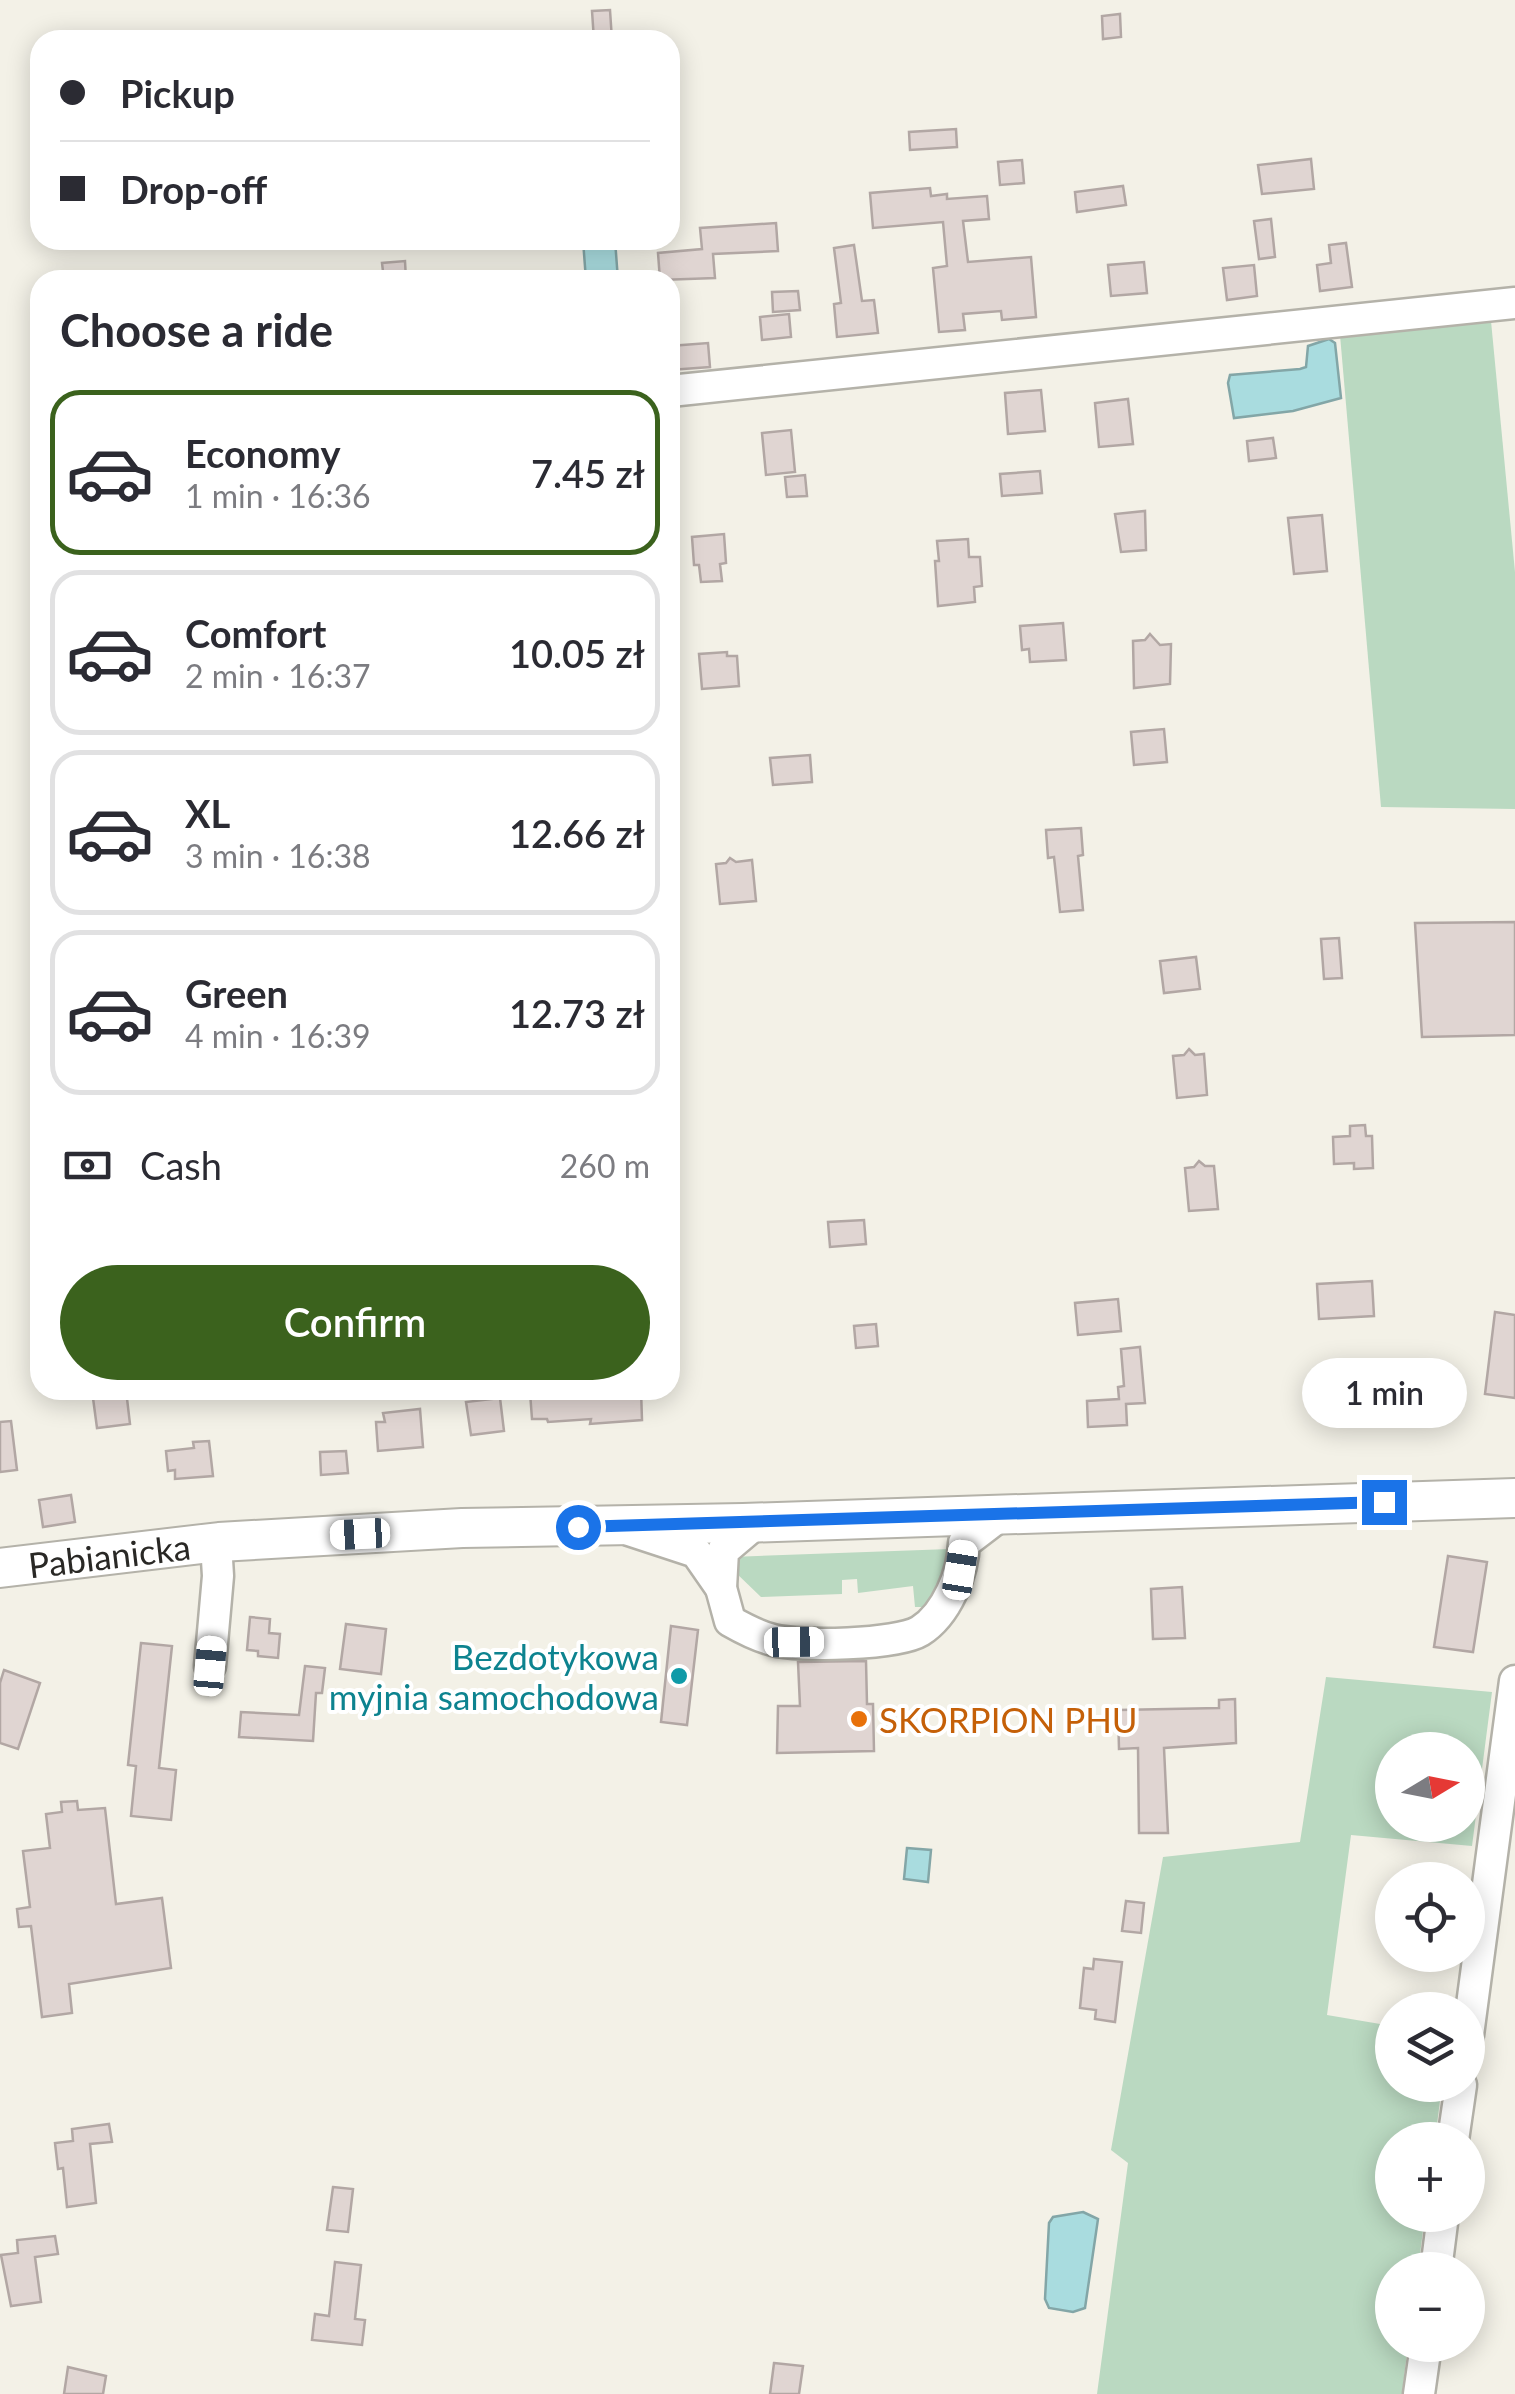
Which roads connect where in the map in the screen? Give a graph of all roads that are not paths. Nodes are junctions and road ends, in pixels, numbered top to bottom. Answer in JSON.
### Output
{"nodes":[{"id":1,"x":1515,"y":303,"type":"edge"},
{"id":2,"x":680,"y":390,"type":"edge"},
{"id":3,"x":1515,"y":1498,"type":"edge"},
{"id":4,"x":756,"y":1523,"type":"junction"},
{"id":5,"x":616,"y":1526,"type":"junction"},
{"id":6,"x":952,"y":1529,"type":"junction"},
{"id":7,"x":218,"y":1542,"type":"junction"},
{"id":8,"x":0,"y":1568,"type":"edge"},
{"id":9,"x":722,"y":1588,"type":"junction"},
{"id":10,"x":210,"y":1666,"type":"dead end"},
{"id":11,"x":1515,"y":1681,"type":"edge"},
{"id":12,"x":1474,"y":1992,"type":"edge"},
{"id":13,"x":1424,"y":2362,"type":"edge"},
{"id":14,"x":1420,"y":2394,"type":"edge"}],
"edges":[{"from":1,"to":2,"type":"street"},
{"from":3,"to":6,"type":"main road","name":"Pabianicka"},
{"from":4,"to":5,"type":"main road","name":"Pabianicka"},
{"from":4,"to":6,"type":"main road","name":"Pabianicka"},
{"from":4,"to":9,"type":"street"},
{"from":5,"to":7,"type":"main road","name":"Pabianicka"},
{"from":5,"to":9,"type":"street"},
{"from":6,"to":9,"type":"street"},
{"from":7,"to":8,"type":"main road","name":"Pabianicka"},
{"from":7,"to":10,"type":"street"},
{"from":11,"to":12,"type":"street"},
{"from":13,"to":14,"type":"street"}]}
